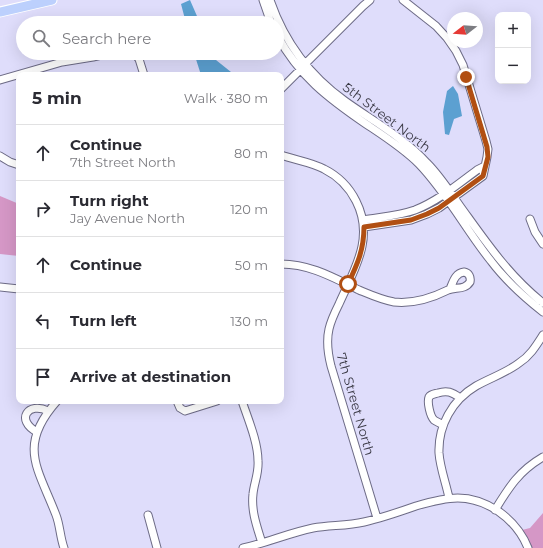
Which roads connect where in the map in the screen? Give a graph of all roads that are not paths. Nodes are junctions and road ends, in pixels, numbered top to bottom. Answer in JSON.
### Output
{"nodes":[{"id":1,"x":52,"y":0,"type":"edge"},
{"id":2,"x":263,"y":0,"type":"edge"},
{"id":3,"x":270,"y":0,"type":"edge"},
{"id":4,"x":370,"y":0,"type":"edge"},
{"id":5,"x":403,"y":0,"type":"edge"},
{"id":6,"x":0,"y":12,"type":"edge"},
{"id":7,"x":269,"y":16,"type":"edge"},
{"id":8,"x":277,"y":16,"type":"edge"},
{"id":9,"x":284,"y":31,"type":"edge"},
{"id":10,"x":284,"y":47,"type":"edge"},
{"id":11,"x":73,"y":60,"type":"edge"},
{"id":12,"x":139,"y":60,"type":"edge"},
{"id":13,"x":303,"y":67,"type":"junction"},
{"id":14,"x":27,"y":72,"type":"edge"},
{"id":15,"x":143,"y":72,"type":"edge"},
{"id":16,"x":16,"y":75,"type":"edge"},
{"id":17,"x":0,"y":80,"type":"edge"},
{"id":18,"x":284,"y":86,"type":"edge"},
{"id":19,"x":0,"y":156,"type":"edge"},
{"id":20,"x":284,"y":156,"type":"edge"},
{"id":21,"x":16,"y":164,"type":"edge"},
{"id":22,"x":485,"y":166,"type":"junction"},
{"id":23,"x":446,"y":192,"type":"junction"},
{"id":24,"x":451,"y":199,"type":"junction"},
{"id":25,"x":530,"y":219,"type":"dead end"},
{"id":26,"x":363,"y":224,"type":"junction"},
{"id":27,"x":543,"y":244,"type":"edge"},
{"id":28,"x":284,"y":264,"type":"edge"},
{"id":29,"x":348,"y":284,"type":"junction"},
{"id":30,"x":0,"y":287,"type":"edge"},
{"id":31,"x":16,"y":289,"type":"edge"},
{"id":32,"x":450,"y":289,"type":"dead end"},
{"id":33,"x":543,"y":303,"type":"edge"},
{"id":34,"x":543,"y":312,"type":"edge"},
{"id":35,"x":543,"y":335,"type":"edge"},
{"id":36,"x":460,"y":398,"type":"junction"},
{"id":37,"x":54,"y":404,"type":"edge"},
{"id":38,"x":178,"y":404,"type":"edge"},
{"id":39,"x":206,"y":404,"type":"edge"},
{"id":40,"x":243,"y":404,"type":"edge"},
{"id":41,"x":48,"y":411,"type":"junction"},
{"id":42,"x":443,"y":425,"type":"junction"},
{"id":43,"x":37,"y":432,"type":"junction"},
{"id":44,"x":543,"y":457,"type":"edge"},
{"id":45,"x":449,"y":498,"type":"junction"},
{"id":46,"x":495,"y":510,"type":"junction"},
{"id":47,"x":148,"y":515,"type":"dead end"},
{"id":48,"x":377,"y":518,"type":"junction"},
{"id":49,"x":262,"y":543,"type":"junction"},
{"id":50,"x":64,"y":548,"type":"edge"},
{"id":51,"x":157,"y":548,"type":"edge"},
{"id":52,"x":243,"y":548,"type":"edge"},
{"id":53,"x":528,"y":548,"type":"edge"}],
"edges":[{"from":1,"to":6,"type":"main road"},
{"from":2,"to":7,"type":"street"},
{"from":3,"to":8,"type":"street","name":"5th Street North"},
{"from":4,"to":13,"type":"street"},
{"from":5,"to":22,"type":"street"},
{"from":9,"to":13,"type":"street","name":"5th Street North"},
{"from":10,"to":13,"type":"street","name":"5th Street North"},
{"from":11,"to":14,"type":"street"},
{"from":12,"to":15,"type":"street"},
{"from":13,"to":18,"type":"street"},
{"from":13,"to":23,"type":"street","name":"5th Street North"},
{"from":16,"to":17,"type":"street"},
{"from":19,"to":21,"type":"street"},
{"from":20,"to":26,"type":"street","name":"7th Street North"},
{"from":22,"to":23,"type":"street"},
{"from":22,"to":24,"type":"street"},
{"from":23,"to":24,"type":"street","name":"5th Street North"},
{"from":23,"to":26,"type":"street"},
{"from":24,"to":26,"type":"street"},
{"from":24,"to":33,"type":"street","name":"5th Street North"},
{"from":24,"to":34,"type":"street","name":"5th Street North"},
{"from":25,"to":27,"type":"street"},
{"from":26,"to":29,"type":"street","name":"7th Street North"},
{"from":28,"to":29,"type":"street"},
{"from":29,"to":32,"type":"street"},
{"from":29,"to":48,"type":"street","name":"7th Street North"},
{"from":30,"to":31,"type":"street"},
{"from":35,"to":36,"type":"street"},
{"from":36,"to":42,"type":"street"},
{"from":36,"to":42,"type":"street"},
{"from":37,"to":41,"type":"street"},
{"from":38,"to":39,"type":"street"},
{"from":40,"to":49,"type":"street"},
{"from":41,"to":43,"type":"street"},
{"from":41,"to":43,"type":"street"},
{"from":42,"to":45,"type":"street"},
{"from":43,"to":50,"type":"street"},
{"from":44,"to":46,"type":"street"},
{"from":45,"to":46,"type":"street"},
{"from":45,"to":48,"type":"street"},
{"from":46,"to":53,"type":"street"},
{"from":47,"to":51,"type":"street"},
{"from":48,"to":49,"type":"street"},
{"from":49,"to":52,"type":"street"}]}
